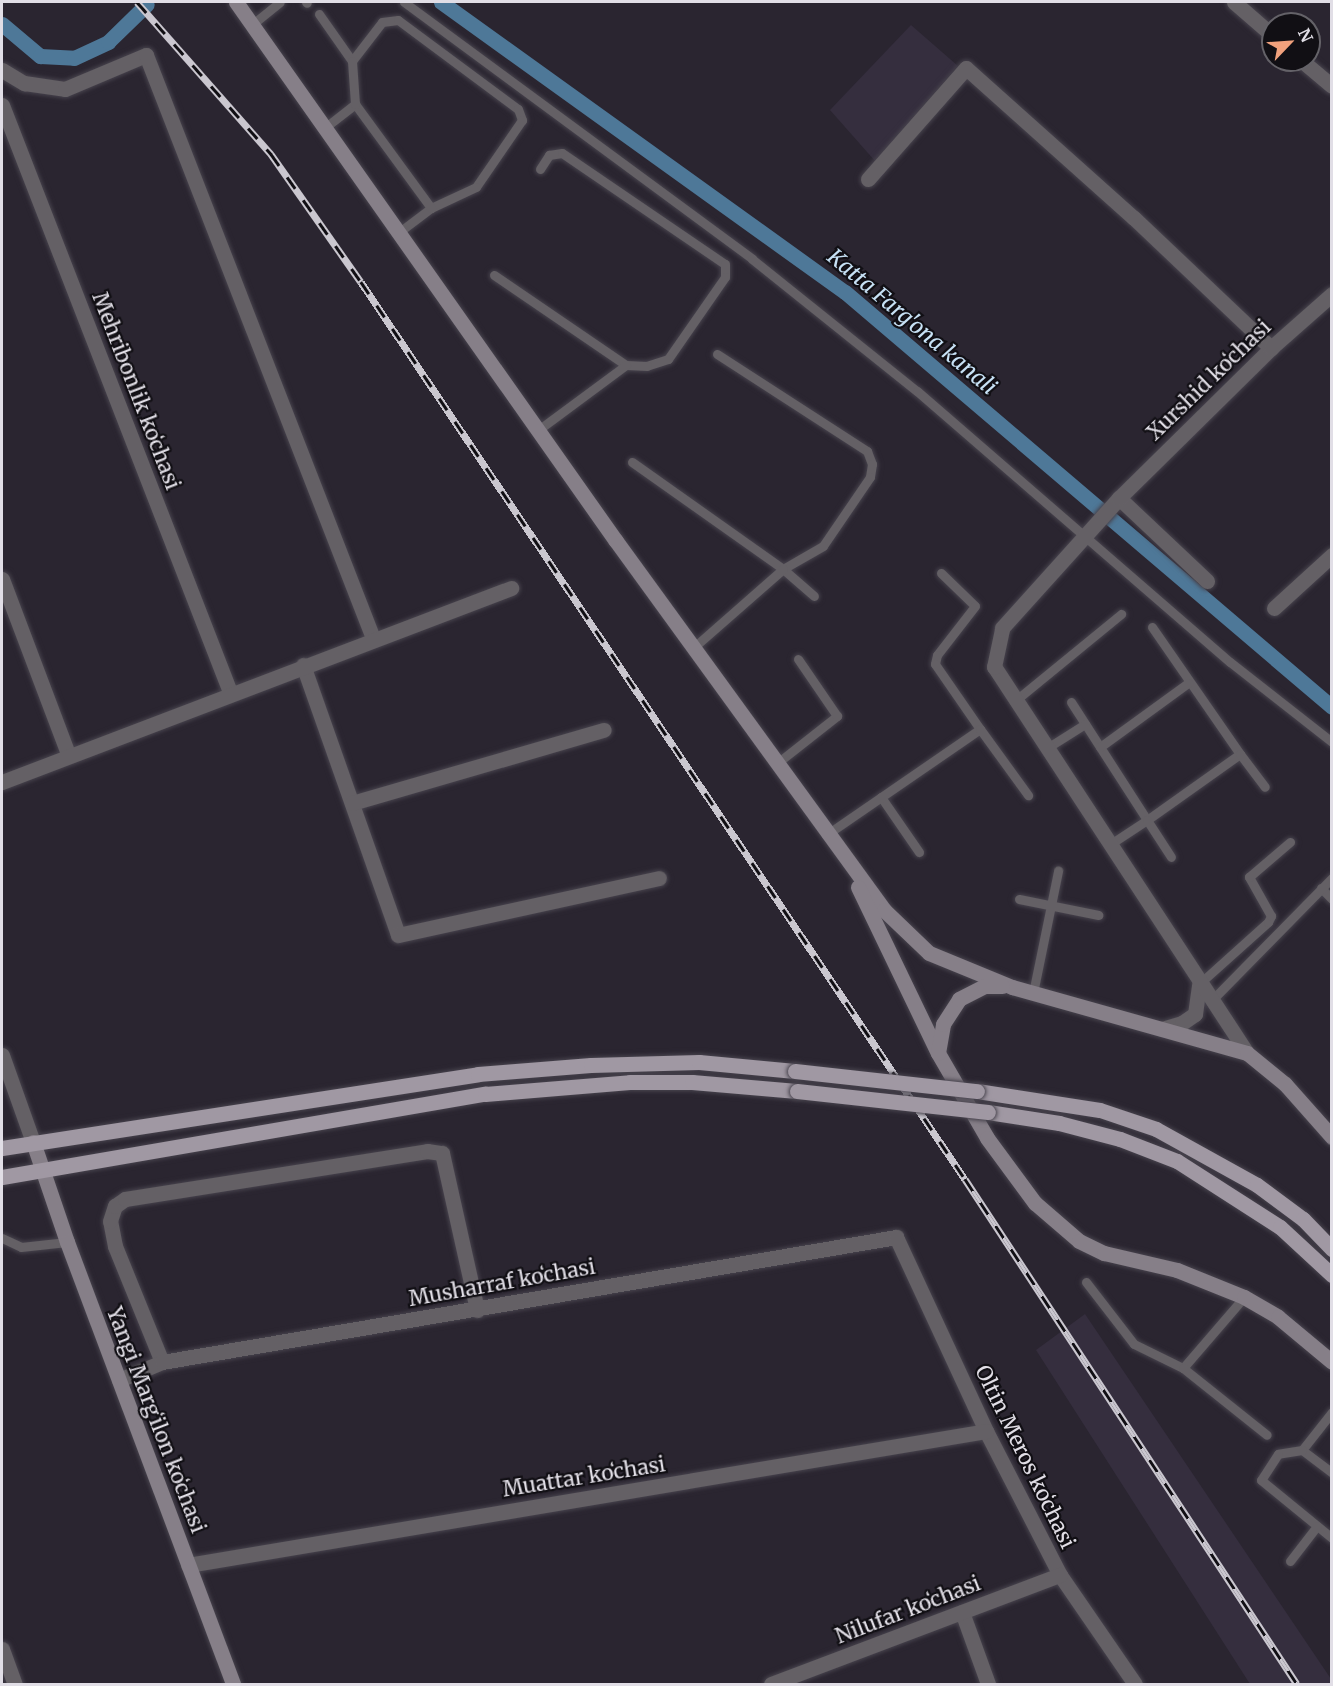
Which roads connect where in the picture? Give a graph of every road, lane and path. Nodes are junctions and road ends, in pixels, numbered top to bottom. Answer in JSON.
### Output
{"nodes":[{"id":1,"x":236,"y":2,"type":"edge"},
{"id":2,"x":280,"y":2,"type":"edge"},
{"id":3,"x":404,"y":2,"type":"edge"},
{"id":4,"x":1234,"y":2,"type":"edge"},
{"id":5,"x":319,"y":14,"type":"dead end"},
{"id":6,"x":254,"y":23,"type":"junction"},
{"id":7,"x":1261,"y":26,"type":"edge"},
{"id":8,"x":352,"y":61,"type":"junction"},
{"id":9,"x":2,"y":70,"type":"edge"},
{"id":10,"x":1315,"y":72,"type":"edge"},
{"id":11,"x":1332,"y":86,"type":"edge"},
{"id":12,"x":355,"y":104,"type":"junction"},
{"id":13,"x":2,"y":105,"type":"edge"},
{"id":14,"x":327,"y":126,"type":"junction"},
{"id":15,"x":540,"y":169,"type":"dead end"},
{"id":16,"x":868,"y":179,"type":"dead end"},
{"id":17,"x":431,"y":208,"type":"junction"},
{"id":18,"x":400,"y":231,"type":"junction"},
{"id":19,"x":494,"y":275,"type":"dead end"},
{"id":20,"x":1331,"y":297,"type":"edge"},
{"id":21,"x":1271,"y":348,"type":"junction"},
{"id":22,"x":717,"y":354,"type":"dead end"},
{"id":23,"x":626,"y":365,"type":"junction"},
{"id":24,"x":538,"y":430,"type":"junction"},
{"id":25,"x":632,"y":462,"type":"dead end"},
{"id":26,"x":1119,"y":498,"type":"junction"},
{"id":27,"x":1086,"y":535,"type":"junction"},
{"id":28,"x":1332,"y":555,"type":"edge"},
{"id":29,"x":783,"y":569,"type":"junction"},
{"id":30,"x":940,"y":573,"type":"dead end"},
{"id":31,"x":2,"y":579,"type":"edge"},
{"id":32,"x":1207,"y":582,"type":"dead end"},
{"id":33,"x":511,"y":588,"type":"dead end"},
{"id":34,"x":814,"y":596,"type":"dead end"},
{"id":35,"x":1274,"y":608,"type":"dead end"},
{"id":36,"x":1120,"y":614,"type":"dead end"},
{"id":37,"x":1152,"y":627,"type":"dead end"},
{"id":38,"x":373,"y":638,"type":"junction"},
{"id":39,"x":693,"y":648,"type":"junction"},
{"id":40,"x":798,"y":659,"type":"dead end"},
{"id":41,"x":303,"y":664,"type":"junction"},
{"id":42,"x":1188,"y":683,"type":"junction"},
{"id":43,"x":230,"y":692,"type":"junction"},
{"id":44,"x":1016,"y":700,"type":"junction"},
{"id":45,"x":1071,"y":702,"type":"dead end"},
{"id":46,"x":1085,"y":724,"type":"junction"},
{"id":47,"x":980,"y":729,"type":"junction"},
{"id":48,"x":604,"y":730,"type":"dead end"},
{"id":49,"x":1332,"y":742,"type":"edge"},
{"id":50,"x":1100,"y":747,"type":"junction"},
{"id":51,"x":1047,"y":748,"type":"junction"},
{"id":52,"x":1240,"y":754,"type":"junction"},
{"id":53,"x":69,"y":756,"type":"junction"},
{"id":54,"x":776,"y":764,"type":"junction"},
{"id":55,"x":2,"y":782,"type":"edge"},
{"id":56,"x":1265,"y":787,"type":"dead end"},
{"id":57,"x":1028,"y":795,"type":"dead end"},
{"id":58,"x":881,"y":797,"type":"junction"},
{"id":59,"x":352,"y":803,"type":"junction"},
{"id":60,"x":1148,"y":820,"type":"junction"},
{"id":61,"x":826,"y":835,"type":"junction"},
{"id":62,"x":1290,"y":842,"type":"dead end"},
{"id":63,"x":1109,"y":845,"type":"junction"},
{"id":64,"x":919,"y":852,"type":"dead end"},
{"id":65,"x":1171,"y":857,"type":"dead end"},
{"id":66,"x":846,"y":863,"type":"junction"},
{"id":67,"x":1058,"y":871,"type":"dead end"},
{"id":68,"x":659,"y":878,"type":"dead end"},
{"id":69,"x":1332,"y":878,"type":"edge"},
{"id":70,"x":1321,"y":888,"type":"junction"},
{"id":71,"x":1332,"y":898,"type":"edge"},
{"id":72,"x":1019,"y":899,"type":"dead end"},
{"id":73,"x":1051,"y":906,"type":"junction"},
{"id":74,"x":1098,"y":915,"type":"dead end"},
{"id":75,"x":1199,"y":984,"type":"junction"},
{"id":76,"x":1012,"y":987,"type":"junction"},
{"id":77,"x":1033,"y":993,"type":"junction"},
{"id":78,"x":1211,"y":1001,"type":"junction"},
{"id":79,"x":1162,"y":1029,"type":"junction"},
{"id":80,"x":938,"y":1053,"type":"junction"},
{"id":81,"x":1247,"y":1053,"type":"junction"},
{"id":82,"x":2,"y":1055,"type":"edge"},
{"id":83,"x":1332,"y":1137,"type":"edge"},
{"id":84,"x":33,"y":1142,"type":"junction"},
{"id":85,"x":2,"y":1148,"type":"edge"},
{"id":86,"x":43,"y":1169,"type":"junction"},
{"id":87,"x":2,"y":1177,"type":"edge"},
{"id":88,"x":896,"y":1237,"type":"joint"},
{"id":89,"x":2,"y":1239,"type":"edge"},
{"id":90,"x":67,"y":1242,"type":"junction"},
{"id":91,"x":1332,"y":1249,"type":"edge"},
{"id":92,"x":1332,"y":1275,"type":"edge"},
{"id":93,"x":1086,"y":1282,"type":"dead end"},
{"id":94,"x":1244,"y":1297,"type":"junction"},
{"id":95,"x":477,"y":1310,"type":"junction"},
{"id":96,"x":162,"y":1362,"type":"junction"},
{"id":97,"x":1332,"y":1362,"type":"edge"},
{"id":98,"x":1183,"y":1368,"type":"junction"},
{"id":99,"x":119,"y":1380,"type":"junction"},
{"id":100,"x":1332,"y":1412,"type":"edge"},
{"id":101,"x":987,"y":1431,"type":"junction"},
{"id":102,"x":1267,"y":1434,"type":"dead end"},
{"id":103,"x":1302,"y":1450,"type":"junction"},
{"id":104,"x":1332,"y":1473,"type":"edge"},
{"id":105,"x":1317,"y":1526,"type":"junction"},
{"id":106,"x":1332,"y":1538,"type":"edge"},
{"id":107,"x":1290,"y":1561,"type":"dead end"},
{"id":108,"x":188,"y":1565,"type":"junction"},
{"id":109,"x":1060,"y":1575,"type":"junction"},
{"id":110,"x":962,"y":1612,"type":"junction"},
{"id":111,"x":2,"y":1649,"type":"edge"},
{"id":112,"x":15,"y":1684,"type":"edge"},
{"id":113,"x":233,"y":1684,"type":"edge"},
{"id":114,"x":771,"y":1684,"type":"edge"},
{"id":115,"x":988,"y":1684,"type":"edge"},
{"id":116,"x":1135,"y":1684,"type":"edge"}],
"edges":[{"from":1,"to":6,"type":"main road"},
{"from":2,"to":6,"type":"lane"},
{"from":3,"to":27,"type":"lane"},
{"from":4,"to":7,"type":"street"},
{"from":5,"to":8,"type":"lane"},
{"from":6,"to":14,"type":"main road"},
{"from":8,"to":12,"type":"lane"},
{"from":8,"to":17,"type":"lane"},
{"from":9,"to":38,"type":"street"},
{"from":10,"to":11,"type":"street"},
{"from":12,"to":14,"type":"lane"},
{"from":12,"to":17,"type":"lane"},
{"from":13,"to":43,"type":"street","name":"Mehribonlik koʻchasi"},
{"from":14,"to":18,"type":"main road"},
{"from":15,"to":23,"type":"lane"},
{"from":16,"to":21,"type":"street"},
{"from":17,"to":18,"type":"lane"},
{"from":18,"to":24,"type":"main road"},
{"from":19,"to":23,"type":"lane"},
{"from":20,"to":21,"type":"street","name":"Xurshid koʻchasi"},
{"from":21,"to":26,"type":"street","name":"Xurshid koʻchasi"},
{"from":22,"to":29,"type":"lane"},
{"from":23,"to":24,"type":"lane"},
{"from":24,"to":39,"type":"main road"},
{"from":25,"to":29,"type":"lane"},
{"from":26,"to":27,"type":"street","name":"Xurshid koʻchasi"},
{"from":26,"to":32,"type":"street"},
{"from":27,"to":44,"type":"street","name":"Xurshid koʻchasi"},
{"from":27,"to":49,"type":"lane"},
{"from":28,"to":35,"type":"street"},
{"from":29,"to":34,"type":"lane"},
{"from":29,"to":39,"type":"lane"},
{"from":30,"to":47,"type":"lane"},
{"from":31,"to":53,"type":"street"},
{"from":33,"to":38,"type":"street"},
{"from":36,"to":44,"type":"lane"},
{"from":37,"to":42,"type":"lane"},
{"from":38,"to":41,"type":"street"},
{"from":39,"to":54,"type":"main road"},
{"from":40,"to":54,"type":"lane"},
{"from":41,"to":43,"type":"street"},
{"from":41,"to":59,"type":"street"},
{"from":42,"to":50,"type":"lane"},
{"from":42,"to":52,"type":"lane"},
{"from":43,"to":53,"type":"street"},
{"from":44,"to":51,"type":"street","name":"Xurshid koʻchasi"},
{"from":45,"to":46,"type":"lane"},
{"from":46,"to":50,"type":"lane"},
{"from":46,"to":51,"type":"lane"},
{"from":47,"to":57,"type":"lane"},
{"from":47,"to":58,"type":"lane"},
{"from":48,"to":59,"type":"street"},
{"from":50,"to":60,"type":"lane"},
{"from":51,"to":63,"type":"street","name":"Xurshid koʻchasi"},
{"from":52,"to":56,"type":"lane"},
{"from":52,"to":60,"type":"lane"},
{"from":53,"to":55,"type":"street"},
{"from":54,"to":61,"type":"main road"},
{"from":58,"to":61,"type":"lane"},
{"from":58,"to":64,"type":"lane"},
{"from":59,"to":68,"type":"street"},
{"from":60,"to":63,"type":"lane"},
{"from":60,"to":65,"type":"lane"},
{"from":61,"to":66,"type":"main road"},
{"from":62,"to":75,"type":"lane"},
{"from":63,"to":75,"type":"street","name":"Xurshid koʻchasi"},
{"from":66,"to":76,"type":"main road"},
{"from":66,"to":80,"type":"main road"},
{"from":67,"to":73,"type":"lane"},
{"from":69,"to":70,"type":"lane"},
{"from":70,"to":71,"type":"lane"},
{"from":70,"to":78,"type":"lane"},
{"from":72,"to":73,"type":"lane"},
{"from":73,"to":74,"type":"lane"},
{"from":73,"to":77,"type":"lane"},
{"from":75,"to":78,"type":"street","name":"Xurshid koʻchasi"},
{"from":75,"to":79,"type":"street"},
{"from":76,"to":77,"type":"main road"},
{"from":76,"to":80,"type":"main road"},
{"from":77,"to":79,"type":"main road"},
{"from":78,"to":81,"type":"street","name":"Xurshid koʻchasi"},
{"from":79,"to":81,"type":"main road"},
{"from":80,"to":94,"type":"main road"},
{"from":81,"to":83,"type":"main road"},
{"from":82,"to":84,"type":"street"},
{"from":84,"to":85,"type":"main road"},
{"from":84,"to":86,"type":"main road","name":"Yangi Margʻilon koʻchasi"},
{"from":84,"to":91,"type":"main road","bridge":true},
{"from":86,"to":87,"type":"main road"},
{"from":86,"to":90,"type":"main road","name":"Yangi Margʻilon koʻchasi"},
{"from":86,"to":92,"type":"main road","bridge":true},
{"from":88,"to":95,"type":"street","name":"Musharraf koʻchasi"},
{"from":88,"to":101,"type":"street","name":"Oltin Meros koʻchasi"},
{"from":89,"to":90,"type":"lane"},
{"from":90,"to":99,"type":"main road","name":"Yangi Margʻilon koʻchasi"},
{"from":93,"to":98,"type":"lane"},
{"from":94,"to":97,"type":"main road"},
{"from":94,"to":98,"type":"lane"},
{"from":95,"to":96,"type":"street","name":"Musharraf koʻchasi"},
{"from":95,"to":96,"type":"street"},
{"from":96,"to":99,"type":"street","name":"Musharraf koʻchasi"},
{"from":98,"to":102,"type":"lane"},
{"from":99,"to":108,"type":"main road","name":"Yangi Margʻilon koʻchasi"},
{"from":100,"to":103,"type":"lane"},
{"from":101,"to":108,"type":"street","name":"Muattar koʻchasi"},
{"from":101,"to":109,"type":"street","name":"Oltin Meros koʻchasi"},
{"from":103,"to":104,"type":"lane"},
{"from":103,"to":105,"type":"lane"},
{"from":105,"to":106,"type":"lane"},
{"from":105,"to":107,"type":"lane"},
{"from":108,"to":113,"type":"main road","name":"Yangi Margʻilon koʻchasi"},
{"from":109,"to":110,"type":"street","name":"Nilufar koʻchasi"},
{"from":109,"to":116,"type":"street","name":"Oltin Meros koʻchasi"},
{"from":110,"to":114,"type":"street","name":"Nilufar koʻchasi"},
{"from":110,"to":115,"type":"street"},
{"from":111,"to":112,"type":"street"}]}
